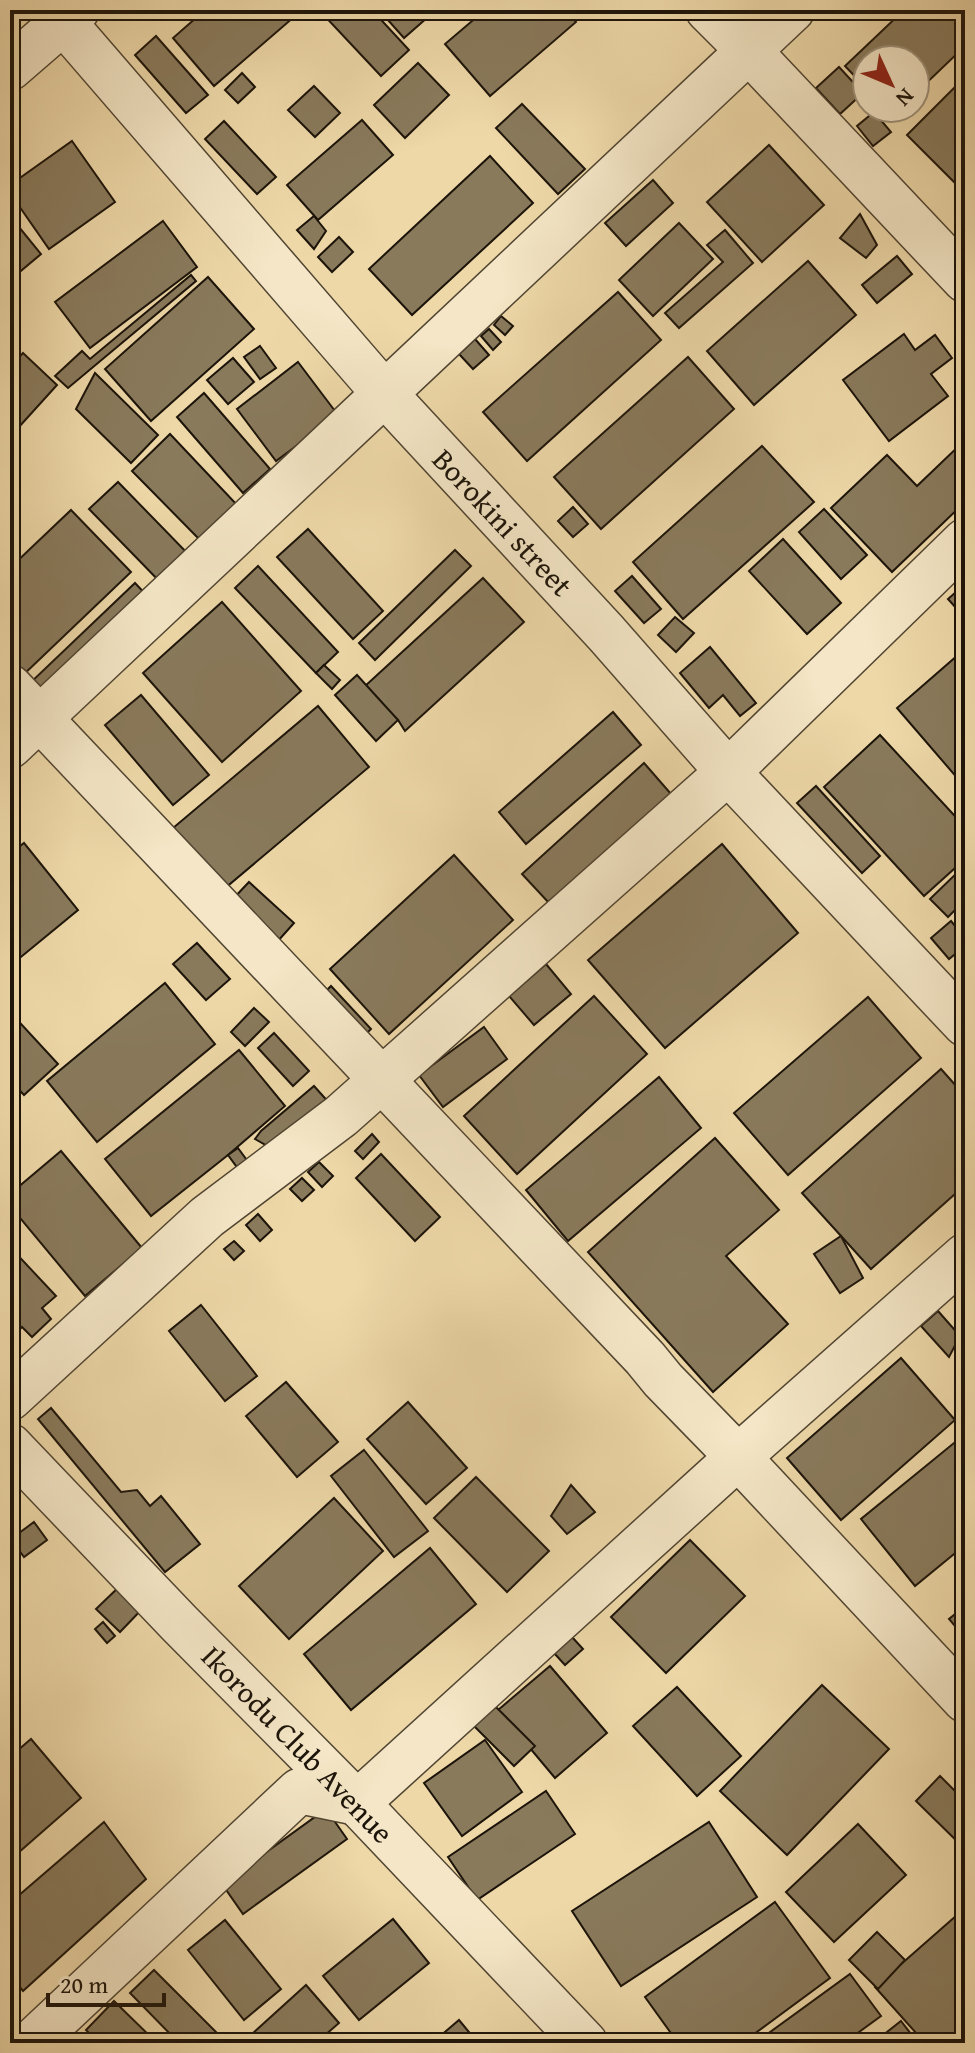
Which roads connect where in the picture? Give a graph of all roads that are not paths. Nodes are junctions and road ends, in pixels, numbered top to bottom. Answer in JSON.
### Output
{"nodes":[{"id":1,"x":708,"y":10,"type":"edge"},
{"id":2,"x":792,"y":10,"type":"edge"},
{"id":3,"x":65,"y":14,"type":"edge"},
{"id":4,"x":749,"y":51,"type":"junction"},
{"id":5,"x":10,"y":68,"type":"edge"},
{"id":6,"x":965,"y":280,"type":"edge"},
{"id":7,"x":384,"y":393,"type":"junction"},
{"id":8,"x":965,"y":541,"type":"edge"},
{"id":9,"x":10,"y":687,"type":"edge"},
{"id":10,"x":26,"y":732,"type":"edge"},
{"id":11,"x":728,"y":772,"type":"junction"},
{"id":12,"x":965,"y":1024,"type":"edge"},
{"id":13,"x":382,"y":1079,"type":"junction"},
{"id":14,"x":965,"y":1256,"type":"edge"},
{"id":15,"x":10,"y":1398,"type":"edge"},
{"id":16,"x":10,"y":1446,"type":"edge"},
{"id":17,"x":738,"y":1457,"type":"junction"},
{"id":18,"x":965,"y":1700,"type":"edge"},
{"id":19,"x":357,"y":1803,"type":"junction"},
{"id":20,"x":31,"y":2043,"type":"edge"},
{"id":21,"x":585,"y":2043,"type":"edge"}],
"edges":[{"from":1,"to":4,"type":"street"},
{"from":2,"to":4,"type":"street"},
{"from":3,"to":5,"type":"street"},
{"from":3,"to":7,"type":"street","name":"Borokini street"},
{"from":4,"to":6,"type":"street"},
{"from":4,"to":7,"type":"street"},
{"from":7,"to":10,"type":"street"},
{"from":7,"to":11,"type":"street","name":"Borokini street"},
{"from":8,"to":11,"type":"street"},
{"from":9,"to":10,"type":"street"},
{"from":10,"to":13,"type":"street"},
{"from":11,"to":12,"type":"street","name":"Borokini street"},
{"from":11,"to":13,"type":"street"},
{"from":13,"to":15,"type":"street"},
{"from":13,"to":17,"type":"street"},
{"from":14,"to":17,"type":"street"},
{"from":16,"to":19,"type":"street","name":"Ikorodu Club Avenue"},
{"from":17,"to":18,"type":"street"},
{"from":17,"to":19,"type":"street"},
{"from":19,"to":20,"type":"street"},
{"from":19,"to":21,"type":"street","name":"Ikorodu Club Avenue"}]}
